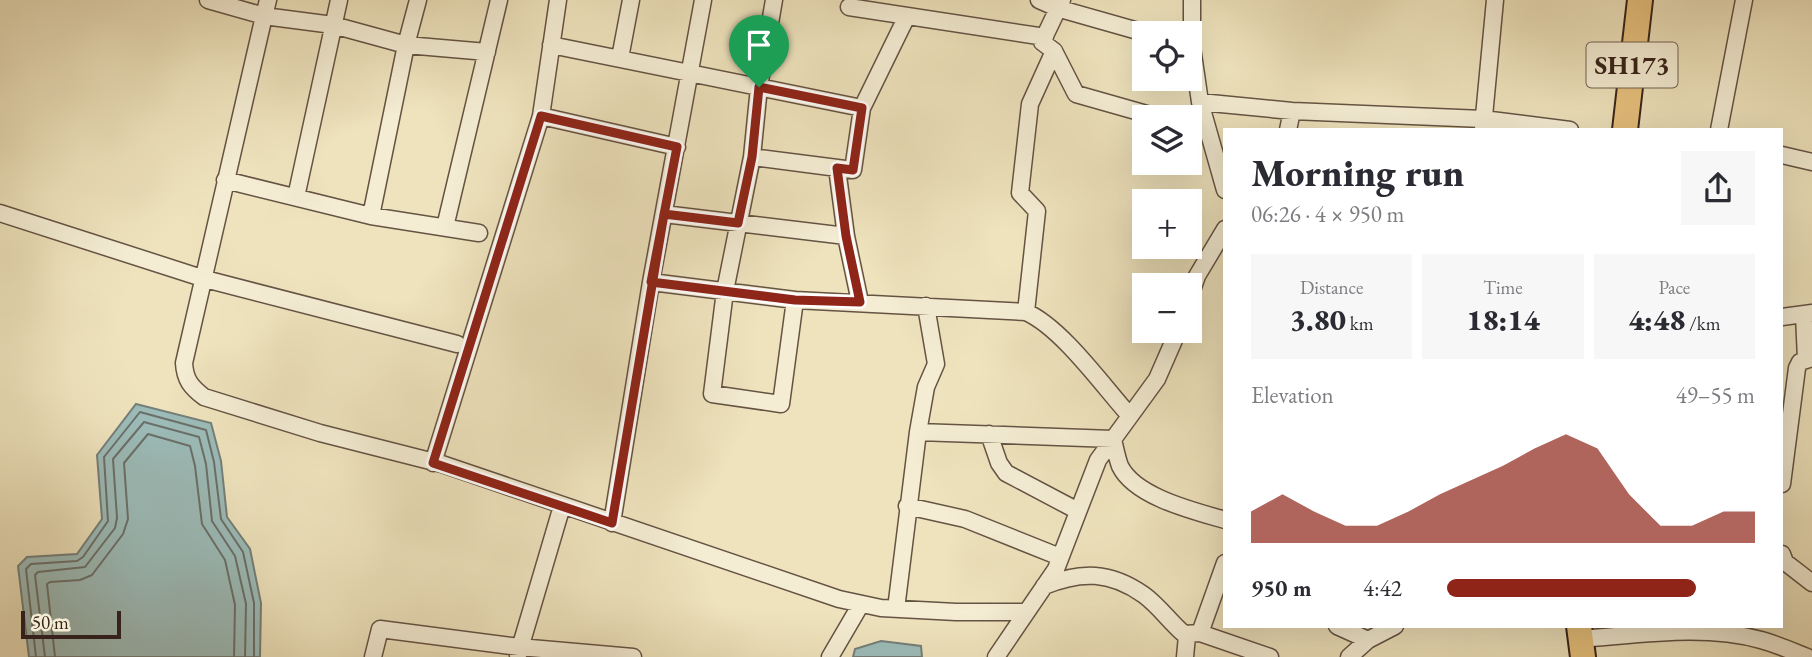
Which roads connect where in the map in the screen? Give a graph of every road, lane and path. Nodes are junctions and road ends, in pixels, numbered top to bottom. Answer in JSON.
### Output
{"nodes":[{"id":1,"x":208,"y":0,"type":"edge"},
{"id":2,"x":340,"y":0,"type":"edge"},
{"id":3,"x":418,"y":0,"type":"edge"},
{"id":4,"x":499,"y":0,"type":"edge"},
{"id":5,"x":558,"y":0,"type":"edge"},
{"id":6,"x":631,"y":0,"type":"edge"},
{"id":7,"x":703,"y":0,"type":"edge"},
{"id":8,"x":774,"y":0,"type":"edge"},
{"id":9,"x":1039,"y":0,"type":"edge"},
{"id":10,"x":1192,"y":0,"type":"edge"},
{"id":11,"x":1495,"y":0,"type":"edge"},
{"id":12,"x":1640,"y":0,"type":"edge"},
{"id":13,"x":1744,"y":0,"type":"edge"},
{"id":14,"x":1059,"y":4,"type":"edge"},
{"id":15,"x":849,"y":7,"type":"dead end"},
{"id":16,"x":266,"y":8,"type":"edge"},
{"id":17,"x":907,"y":16,"type":"junction"},
{"id":18,"x":1192,"y":21,"type":"edge"},
{"id":19,"x":332,"y":25,"type":"junction"},
{"id":20,"x":1132,"y":29,"type":"edge"},
{"id":21,"x":1045,"y":37,"type":"junction"},
{"id":22,"x":405,"y":45,"type":"junction"},
{"id":23,"x":551,"y":45,"type":"junction"},
{"id":24,"x":1054,"y":51,"type":"junction"},
{"id":25,"x":487,"y":52,"type":"junction"},
{"id":26,"x":620,"y":58,"type":"junction"},
{"id":27,"x":691,"y":72,"type":"junction"},
{"id":28,"x":759,"y":87,"type":"junction"},
{"id":29,"x":1198,"y":91,"type":"edge"},
{"id":30,"x":1200,"y":103,"type":"junction"},
{"id":31,"x":862,"y":108,"type":"junction"},
{"id":32,"x":1132,"y":110,"type":"edge"},
{"id":33,"x":1292,"y":111,"type":"junction"},
{"id":34,"x":541,"y":116,"type":"junction"},
{"id":35,"x":1483,"y":124,"type":"edge"},
{"id":36,"x":1288,"y":128,"type":"edge"},
{"id":37,"x":1541,"y":128,"type":"edge"},
{"id":38,"x":1625,"y":128,"type":"edge"},
{"id":39,"x":1719,"y":128,"type":"edge"},
{"id":40,"x":1202,"y":131,"type":"edge"},
{"id":41,"x":1207,"y":132,"type":"junction"},
{"id":42,"x":677,"y":147,"type":"junction"},
{"id":43,"x":1783,"y":155,"type":"edge"},
{"id":44,"x":752,"y":157,"type":"junction"},
{"id":45,"x":1812,"y":162,"type":"edge"},
{"id":46,"x":837,"y":168,"type":"junction"},
{"id":47,"x":225,"y":180,"type":"junction"},
{"id":48,"x":1223,"y":184,"type":"edge"},
{"id":49,"x":296,"y":197,"type":"junction"},
{"id":50,"x":0,"y":213,"type":"edge"},
{"id":51,"x":664,"y":214,"type":"junction"},
{"id":52,"x":370,"y":216,"type":"junction"},
{"id":53,"x":738,"y":223,"type":"junction"},
{"id":54,"x":445,"y":227,"type":"junction"},
{"id":55,"x":1223,"y":232,"type":"edge"},
{"id":56,"x":480,"y":233,"type":"dead end"},
{"id":57,"x":846,"y":236,"type":"junction"},
{"id":58,"x":1199,"y":273,"type":"edge"},
{"id":59,"x":205,"y":279,"type":"junction"},
{"id":60,"x":651,"y":282,"type":"junction"},
{"id":61,"x":725,"y":291,"type":"junction"},
{"id":62,"x":795,"y":300,"type":"junction"},
{"id":63,"x":860,"y":302,"type":"junction"},
{"id":64,"x":926,"y":306,"type":"junction"},
{"id":65,"x":1026,"y":312,"type":"junction"},
{"id":66,"x":1808,"y":314,"type":"edge"},
{"id":67,"x":1783,"y":317,"type":"edge"},
{"id":68,"x":1173,"y":343,"type":"edge"},
{"id":69,"x":457,"y":344,"type":"dead end"},
{"id":70,"x":1809,"y":358,"type":"edge"},
{"id":71,"x":1130,"y":416,"type":"junction"},
{"id":72,"x":918,"y":432,"type":"junction"},
{"id":73,"x":989,"y":434,"type":"junction"},
{"id":74,"x":1113,"y":439,"type":"junction"},
{"id":75,"x":433,"y":463,"type":"junction"},
{"id":76,"x":1783,"y":476,"type":"edge"},
{"id":77,"x":562,"y":506,"type":"junction"},
{"id":78,"x":907,"y":506,"type":"junction"},
{"id":79,"x":1078,"y":511,"type":"junction"},
{"id":80,"x":1223,"y":519,"type":"edge"},
{"id":81,"x":612,"y":523,"type":"junction"},
{"id":82,"x":1060,"y":557,"type":"junction"},
{"id":83,"x":1783,"y":557,"type":"edge"},
{"id":84,"x":1223,"y":573,"type":"edge"},
{"id":85,"x":1812,"y":583,"type":"edge"},
{"id":86,"x":1044,"y":586,"type":"junction"},
{"id":87,"x":861,"y":604,"type":"junction"},
{"id":88,"x":896,"y":609,"type":"junction"},
{"id":89,"x":1026,"y":612,"type":"junction"},
{"id":90,"x":1341,"y":628,"type":"edge"},
{"id":91,"x":1391,"y":628,"type":"edge"},
{"id":92,"x":1194,"y":635,"type":"junction"},
{"id":93,"x":1579,"y":635,"type":"edge"},
{"id":94,"x":1368,"y":640,"type":"junction"},
{"id":95,"x":518,"y":652,"type":"edge"},
{"id":96,"x":373,"y":657,"type":"edge"},
{"id":97,"x":633,"y":657,"type":"edge"},
{"id":98,"x":830,"y":657,"type":"edge"},
{"id":99,"x":996,"y":657,"type":"edge"},
{"id":100,"x":1185,"y":657,"type":"edge"},
{"id":101,"x":1270,"y":657,"type":"edge"},
{"id":102,"x":1349,"y":657,"type":"edge"},
{"id":103,"x":1807,"y":657,"type":"edge"}],
"edges":[{"from":1,"to":16,"type":"street"},
{"from":2,"to":19,"type":"street"},
{"from":3,"to":22,"type":"street"},
{"from":4,"to":25,"type":"street"},
{"from":5,"to":23,"type":"street"},
{"from":6,"to":26,"type":"street"},
{"from":7,"to":27,"type":"street"},
{"from":8,"to":28,"type":"street"},
{"from":9,"to":14,"type":"street"},
{"from":10,"to":18,"type":"street"},
{"from":11,"to":35,"type":"street"},
{"from":12,"to":38,"type":"main road","number":"SH173"},
{"from":13,"to":39,"type":"street"},
{"from":14,"to":20,"type":"street"},
{"from":14,"to":21,"type":"street"},
{"from":15,"to":17,"type":"street"},
{"from":16,"to":19,"type":"street"},
{"from":16,"to":47,"type":"street"},
{"from":17,"to":21,"type":"street"},
{"from":17,"to":31,"type":"street"},
{"from":19,"to":22,"type":"street"},
{"from":19,"to":49,"type":"street"},
{"from":21,"to":24,"type":"street"},
{"from":22,"to":25,"type":"street"},
{"from":22,"to":52,"type":"street"},
{"from":23,"to":26,"type":"street"},
{"from":23,"to":34,"type":"street"},
{"from":24,"to":32,"type":"street"},
{"from":24,"to":65,"type":"street"},
{"from":25,"to":54,"type":"street"},
{"from":26,"to":27,"type":"street"},
{"from":27,"to":28,"type":"street"},
{"from":27,"to":42,"type":"street"},
{"from":28,"to":31,"type":"street"},
{"from":28,"to":44,"type":"street"},
{"from":29,"to":30,"type":"street"},
{"from":30,"to":33,"type":"street"},
{"from":30,"to":41,"type":"street"},
{"from":31,"to":46,"type":"street"},
{"from":33,"to":35,"type":"street"},
{"from":33,"to":36,"type":"street"},
{"from":34,"to":42,"type":"street"},
{"from":34,"to":75,"type":"street"},
{"from":35,"to":37,"type":"street"},
{"from":40,"to":41,"type":"street"},
{"from":41,"to":48,"type":"street"},
{"from":42,"to":51,"type":"street"},
{"from":43,"to":45,"type":"street"},
{"from":44,"to":46,"type":"street"},
{"from":44,"to":53,"type":"street"},
{"from":46,"to":57,"type":"street"},
{"from":47,"to":49,"type":"street"},
{"from":47,"to":59,"type":"street"},
{"from":49,"to":52,"type":"street"},
{"from":50,"to":59,"type":"street"},
{"from":51,"to":53,"type":"street"},
{"from":51,"to":60,"type":"street"},
{"from":52,"to":54,"type":"street"},
{"from":53,"to":57,"type":"street"},
{"from":53,"to":61,"type":"street"},
{"from":54,"to":56,"type":"street"},
{"from":55,"to":58,"type":"street"},
{"from":57,"to":63,"type":"street"},
{"from":59,"to":69,"type":"street"},
{"from":59,"to":75,"type":"street"},
{"from":60,"to":61,"type":"street"},
{"from":60,"to":81,"type":"street"},
{"from":61,"to":62,"type":"street"},
{"from":61,"to":62,"type":"street"},
{"from":62,"to":63,"type":"street"},
{"from":63,"to":64,"type":"street"},
{"from":64,"to":65,"type":"street"},
{"from":64,"to":72,"type":"street"},
{"from":65,"to":71,"type":"street"},
{"from":66,"to":67,"type":"street"},
{"from":66,"to":70,"type":"street"},
{"from":68,"to":71,"type":"street"},
{"from":70,"to":76,"type":"street"},
{"from":71,"to":74,"type":"street"},
{"from":72,"to":73,"type":"street"},
{"from":72,"to":78,"type":"street"},
{"from":73,"to":74,"type":"street"},
{"from":73,"to":79,"type":"street"},
{"from":74,"to":79,"type":"street"},
{"from":74,"to":80,"type":"street"},
{"from":75,"to":77,"type":"street"},
{"from":77,"to":81,"type":"street"},
{"from":77,"to":95,"type":"street"},
{"from":78,"to":82,"type":"street"},
{"from":78,"to":88,"type":"street"},
{"from":79,"to":82,"type":"street"},
{"from":81,"to":87,"type":"street"},
{"from":82,"to":86,"type":"street"},
{"from":83,"to":85,"type":"street"},
{"from":84,"to":92,"type":"street"},
{"from":86,"to":89,"type":"street"},
{"from":86,"to":92,"type":"street"},
{"from":87,"to":88,"type":"street"},
{"from":87,"to":98,"type":"street"},
{"from":88,"to":89,"type":"street"},
{"from":89,"to":99,"type":"street"},
{"from":90,"to":94,"type":"street"},
{"from":91,"to":94,"type":"street"},
{"from":92,"to":100,"type":"street"},
{"from":92,"to":101,"type":"street"},
{"from":93,"to":103,"type":"street"},
{"from":94,"to":102,"type":"street"},
{"from":95,"to":96,"type":"street"},
{"from":95,"to":97,"type":"street"}]}
